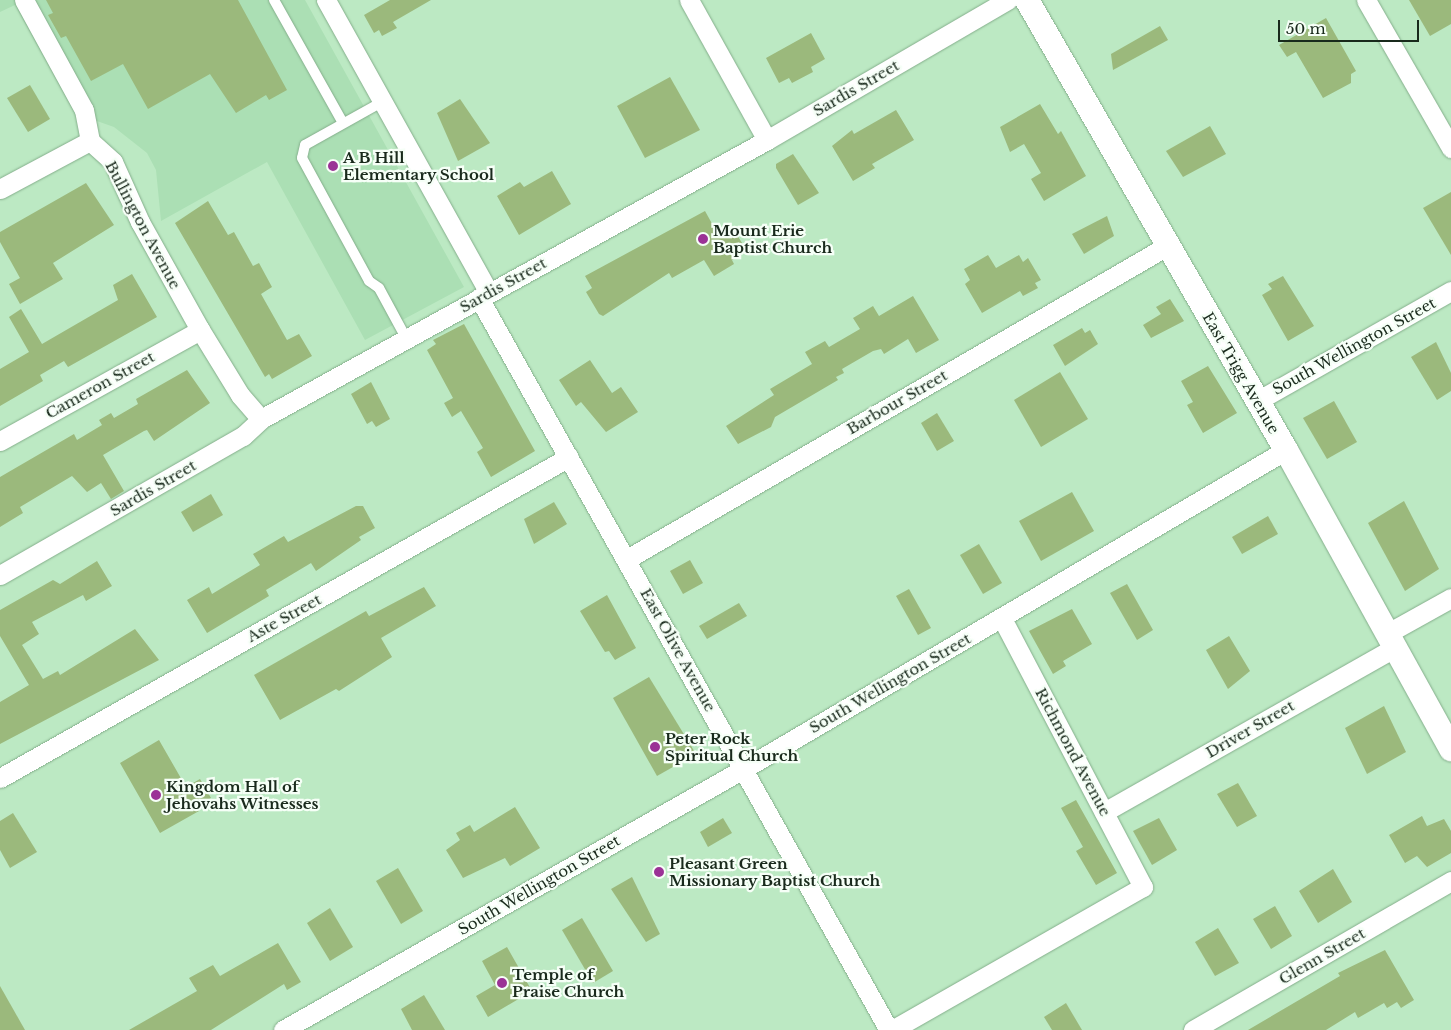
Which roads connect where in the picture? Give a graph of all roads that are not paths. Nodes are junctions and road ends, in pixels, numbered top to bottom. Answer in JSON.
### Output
{"nodes":[{"id":1,"x":24,"y":0,"type":"edge"},
{"id":2,"x":274,"y":0,"type":"edge"},
{"id":3,"x":326,"y":0,"type":"edge"},
{"id":4,"x":689,"y":0,"type":"edge"},
{"id":5,"x":1008,"y":0,"type":"edge"},
{"id":6,"x":1027,"y":0,"type":"edge"},
{"id":7,"x":1366,"y":0,"type":"edge"},
{"id":8,"x":382,"y":102,"type":"junction"},
{"id":9,"x":343,"y":123,"type":"junction"},
{"id":10,"x":1448,"y":138,"type":"edge"},
{"id":11,"x":767,"y":140,"type":"junction"},
{"id":12,"x":90,"y":141,"type":"junction"},
{"id":13,"x":0,"y":189,"type":"edge"},
{"id":14,"x":1167,"y":246,"type":"junction"},
{"id":15,"x":1451,"y":291,"type":"edge"},
{"id":16,"x":484,"y":296,"type":"junction"},
{"id":17,"x":200,"y":330,"type":"junction"},
{"id":18,"x":406,"y":338,"type":"junction"},
{"id":19,"x":1257,"y":401,"type":"junction"},
{"id":20,"x":261,"y":419,"type":"junction"},
{"id":21,"x":0,"y":441,"type":"edge"},
{"id":22,"x":1286,"y":450,"type":"junction"},
{"id":23,"x":568,"y":457,"type":"junction"},
{"id":24,"x":626,"y":559,"type":"junction"},
{"id":25,"x":0,"y":575,"type":"edge"},
{"id":26,"x":1451,"y":598,"type":"edge"},
{"id":27,"x":1002,"y":618,"type":"junction"},
{"id":28,"x":1392,"y":640,"type":"junction"},
{"id":29,"x":1451,"y":749,"type":"edge"},
{"id":30,"x":745,"y":768,"type":"junction"},
{"id":31,"x":0,"y":778,"type":"edge"},
{"id":32,"x":1104,"y":812,"type":"junction"},
{"id":33,"x":1451,"y":881,"type":"edge"},
{"id":34,"x":282,"y":1030,"type":"edge"},
{"id":35,"x":891,"y":1030,"type":"edge"},
{"id":36,"x":1193,"y":1030,"type":"edge"}],
"edges":[{"from":1,"to":12,"type":"street"},
{"from":2,"to":9,"type":"lane"},
{"from":3,"to":8,"type":"street","name":"East Olive Avenue"},
{"from":4,"to":11,"type":"street"},
{"from":5,"to":11,"type":"street","name":"Sardis Street"},
{"from":6,"to":14,"type":"street","name":"East Trigg Avenue"},
{"from":7,"to":10,"type":"street"},
{"from":8,"to":9,"type":"lane"},
{"from":8,"to":16,"type":"street","name":"East Olive Avenue"},
{"from":9,"to":18,"type":"lane"},
{"from":11,"to":16,"type":"street","name":"Sardis Street"},
{"from":12,"to":13,"type":"street"},
{"from":12,"to":17,"type":"street","name":"Bullington Avenue"},
{"from":14,"to":19,"type":"street","name":"East Trigg Avenue"},
{"from":14,"to":24,"type":"street","name":"Barbour Street"},
{"from":15,"to":19,"type":"street","name":"South Wellington Street"},
{"from":16,"to":18,"type":"street","name":"Sardis Street"},
{"from":16,"to":23,"type":"street","name":"East Olive Avenue"},
{"from":17,"to":20,"type":"street","name":"Bullington Avenue"},
{"from":17,"to":21,"type":"street","name":"Cameron Street"},
{"from":18,"to":20,"type":"street","name":"Sardis Street"},
{"from":19,"to":22,"type":"street","name":"East Trigg Avenue"},
{"from":20,"to":25,"type":"street","name":"Sardis Street"},
{"from":22,"to":27,"type":"street","name":"South Wellington Street"},
{"from":22,"to":28,"type":"street","name":"East Trigg Avenue"},
{"from":23,"to":24,"type":"street","name":"East Olive Avenue"},
{"from":23,"to":31,"type":"street","name":"Aste Street"},
{"from":24,"to":30,"type":"street","name":"East Olive Avenue"},
{"from":26,"to":28,"type":"street","name":"Driver Street"},
{"from":27,"to":30,"type":"street","name":"South Wellington Street"},
{"from":27,"to":32,"type":"street","name":"Richmond Avenue"},
{"from":28,"to":29,"type":"street","name":"East Trigg Avenue"},
{"from":28,"to":32,"type":"street","name":"Driver Street"},
{"from":30,"to":34,"type":"street","name":"South Wellington Street"},
{"from":30,"to":35,"type":"street","name":"East Olive Avenue"},
{"from":32,"to":35,"type":"street","name":"Richmond Avenue"},
{"from":33,"to":36,"type":"street","name":"Glenn Street"}]}
